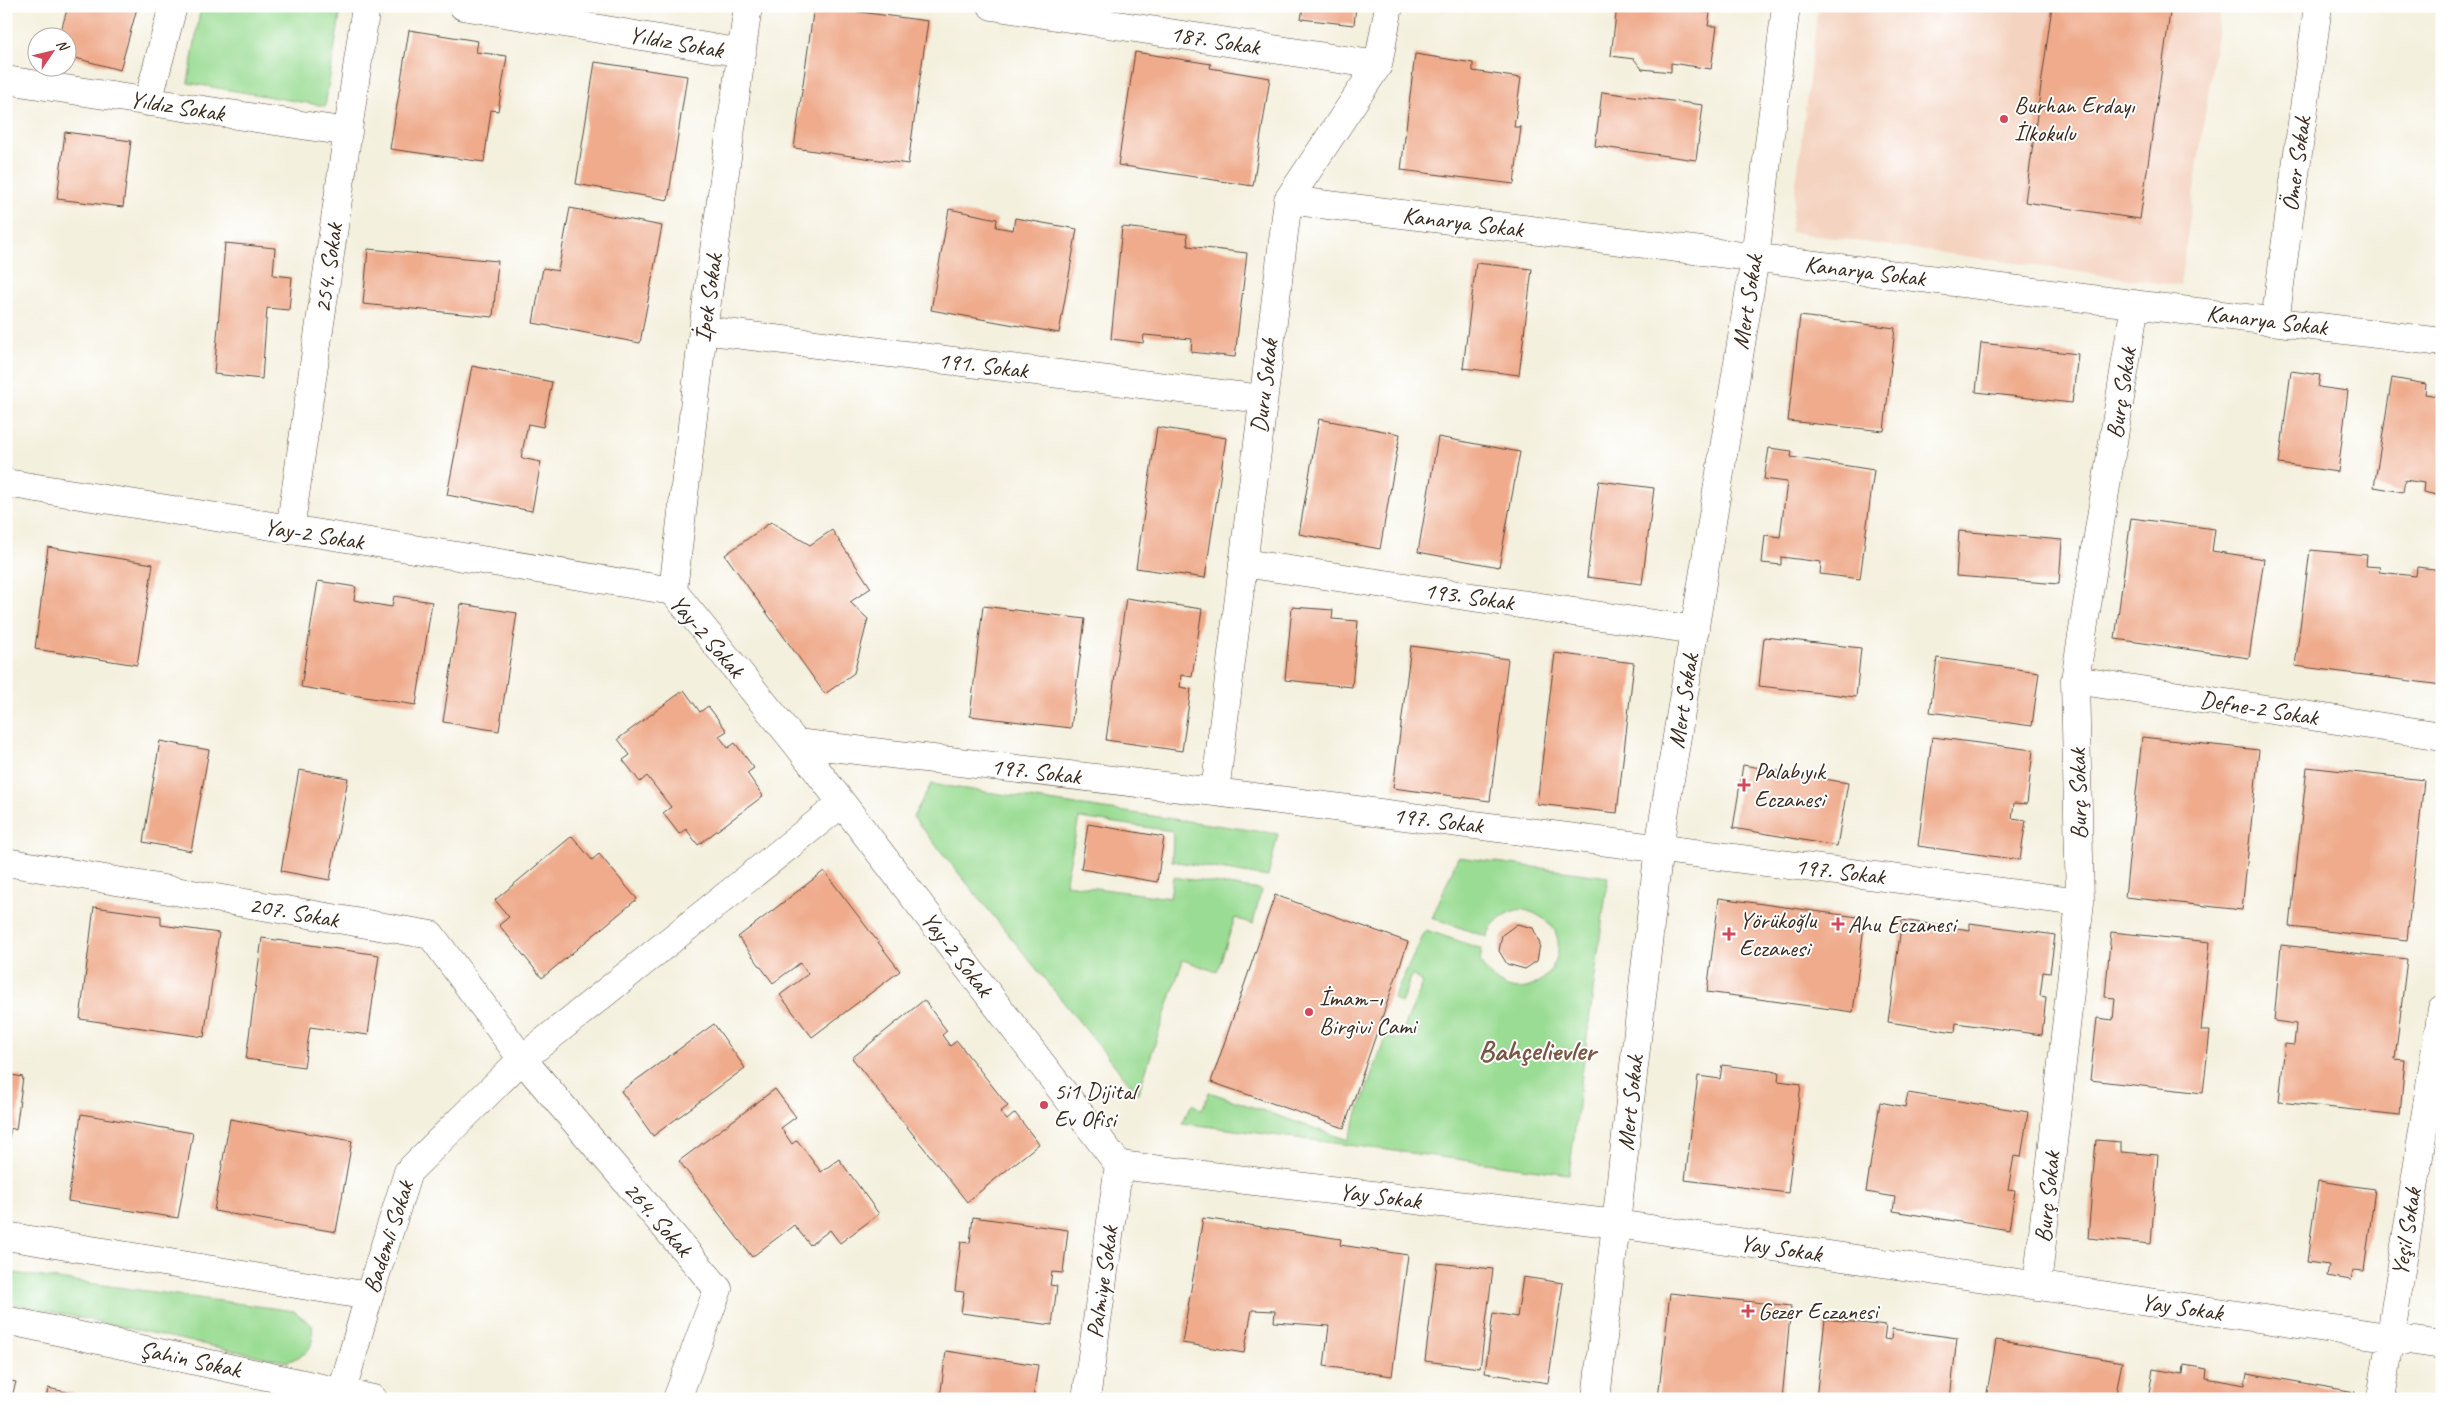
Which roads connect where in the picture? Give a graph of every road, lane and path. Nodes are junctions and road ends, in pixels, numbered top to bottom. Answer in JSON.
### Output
{"nodes":[{"id":1,"x":173,"y":6,"type":"edge"},
{"id":2,"x":366,"y":6,"type":"edge"},
{"id":3,"x":463,"y":6,"type":"edge"},
{"id":4,"x":748,"y":6,"type":"edge"},
{"id":5,"x":992,"y":6,"type":"edge"},
{"id":6,"x":1388,"y":6,"type":"edge"},
{"id":7,"x":1786,"y":6,"type":"edge"},
{"id":8,"x":2318,"y":6,"type":"edge"},
{"id":9,"x":742,"y":54,"type":"junction"},
{"id":10,"x":1378,"y":65,"type":"junction"},
{"id":11,"x":6,"y":80,"type":"edge"},
{"id":12,"x":148,"y":102,"type":"junction"},
{"id":13,"x":348,"y":132,"type":"junction"},
{"id":14,"x":1288,"y":200,"type":"junction"},
{"id":15,"x":1755,"y":258,"type":"junction"},
{"id":16,"x":2135,"y":304,"type":"junction"},
{"id":17,"x":2275,"y":321,"type":"junction"},
{"id":18,"x":703,"y":330,"type":"junction"},
{"id":19,"x":2442,"y":342,"type":"edge"},
{"id":20,"x":1262,"y":400,"type":"junction"},
{"id":21,"x":6,"y":484,"type":"edge"},
{"id":22,"x":290,"y":530,"type":"junction"},
{"id":23,"x":1243,"y":563,"type":"junction"},
{"id":24,"x":673,"y":591,"type":"junction"},
{"id":25,"x":1695,"y":630,"type":"junction"},
{"id":26,"x":2075,"y":680,"type":"junction"},
{"id":27,"x":2442,"y":736,"type":"edge"},
{"id":28,"x":796,"y":743,"type":"junction"},
{"id":29,"x":1215,"y":792,"type":"junction"},
{"id":30,"x":841,"y":804,"type":"junction"},
{"id":31,"x":1659,"y":847,"type":"junction"},
{"id":32,"x":6,"y":862,"type":"edge"},
{"id":33,"x":2080,"y":902,"type":"junction"},
{"id":34,"x":2442,"y":1009,"type":"edge"},
{"id":35,"x":522,"y":1059,"type":"junction"},
{"id":36,"x":1119,"y":1165,"type":"junction"},
{"id":37,"x":1616,"y":1224,"type":"junction"},
{"id":38,"x":6,"y":1236,"type":"edge"},
{"id":39,"x":2037,"y":1286,"type":"junction"},
{"id":40,"x":369,"y":1296,"type":"junction"},
{"id":41,"x":6,"y":1320,"type":"edge"},
{"id":42,"x":2390,"y":1337,"type":"junction"},
{"id":43,"x":2442,"y":1345,"type":"edge"},
{"id":44,"x":342,"y":1395,"type":"edge"},
{"id":45,"x":373,"y":1399,"type":"edge"},
{"id":46,"x":677,"y":1399,"type":"edge"},
{"id":47,"x":1086,"y":1399,"type":"edge"},
{"id":48,"x":1596,"y":1399,"type":"edge"},
{"id":49,"x":2380,"y":1399,"type":"edge"}],
"edges":[{"from":1,"to":12,"type":"street"},
{"from":2,"to":13,"type":"street","name":"254. Sokak"},
{"from":3,"to":9,"type":"street","name":"Yıldız Sokak"},
{"from":4,"to":9,"type":"street","name":"İpek Sokak"},
{"from":5,"to":10,"type":"street","name":"187. Sokak"},
{"from":6,"to":10,"type":"street","name":"Duru Sokak"},
{"from":7,"to":15,"type":"street","name":"Mert Sokak"},
{"from":8,"to":17,"type":"street","name":"Ömer Sokak"},
{"from":9,"to":18,"type":"street","name":"İpek Sokak"},
{"from":10,"to":14,"type":"street","name":"Duru Sokak"},
{"from":11,"to":12,"type":"street","name":"Yıldız Sokak"},
{"from":12,"to":13,"type":"street","name":"Yıldız Sokak"},
{"from":13,"to":22,"type":"street","name":"254. Sokak"},
{"from":14,"to":15,"type":"street","name":"Kanarya Sokak"},
{"from":14,"to":20,"type":"street","name":"Duru Sokak"},
{"from":15,"to":16,"type":"street","name":"Kanarya Sokak"},
{"from":15,"to":25,"type":"street","name":"Mert Sokak"},
{"from":16,"to":17,"type":"street","name":"Kanarya Sokak"},
{"from":16,"to":26,"type":"street","name":"Burç Sokak"},
{"from":17,"to":19,"type":"street","name":"Kanarya Sokak"},
{"from":18,"to":20,"type":"street","name":"191. Sokak"},
{"from":18,"to":24,"type":"street","name":"İpek Sokak"},
{"from":20,"to":23,"type":"street","name":"Duru Sokak"},
{"from":21,"to":22,"type":"street","name":"Yay-2 Sokak"},
{"from":22,"to":24,"type":"street","name":"Yay-2 Sokak"},
{"from":23,"to":25,"type":"street","name":"193. Sokak"},
{"from":23,"to":29,"type":"street","name":"Duru Sokak"},
{"from":24,"to":28,"type":"street","name":"Yay-2 Sokak"},
{"from":25,"to":31,"type":"street","name":"Mert Sokak"},
{"from":26,"to":27,"type":"street","name":"Defne-2 Sokak"},
{"from":26,"to":33,"type":"street","name":"Burç Sokak"},
{"from":28,"to":29,"type":"street","name":"197. Sokak"},
{"from":28,"to":30,"type":"street","name":"Yay-2 Sokak"},
{"from":29,"to":31,"type":"street","name":"197. Sokak"},
{"from":30,"to":35,"type":"street","name":"Bademli Sokak"},
{"from":30,"to":36,"type":"street","name":"Yay-2 Sokak"},
{"from":31,"to":33,"type":"street","name":"197. Sokak"},
{"from":31,"to":37,"type":"street","name":"Mert Sokak"},
{"from":32,"to":35,"type":"street","name":"207. Sokak"},
{"from":33,"to":39,"type":"street","name":"Burç Sokak"},
{"from":34,"to":42,"type":"street","name":"Yeşil Sokak"},
{"from":35,"to":40,"type":"street","name":"Bademli Sokak"},
{"from":35,"to":46,"type":"street","name":"264. Sokak"},
{"from":36,"to":37,"type":"street","name":"Yay Sokak"},
{"from":36,"to":47,"type":"street","name":"Palmiye Sokak"},
{"from":37,"to":39,"type":"street","name":"Yay Sokak"},
{"from":37,"to":48,"type":"street","name":"Mert Sokak"},
{"from":38,"to":40,"type":"street"},
{"from":39,"to":42,"type":"street","name":"Yay Sokak"},
{"from":40,"to":44,"type":"street","name":"Bademli Sokak"},
{"from":41,"to":44,"type":"street","name":"Şahin Sokak"},
{"from":42,"to":43,"type":"street","name":"Yay Sokak"},
{"from":42,"to":49,"type":"street","name":"Yeşil Sokak"},
{"from":44,"to":45,"type":"street","name":"Şahin Sokak"}]}
